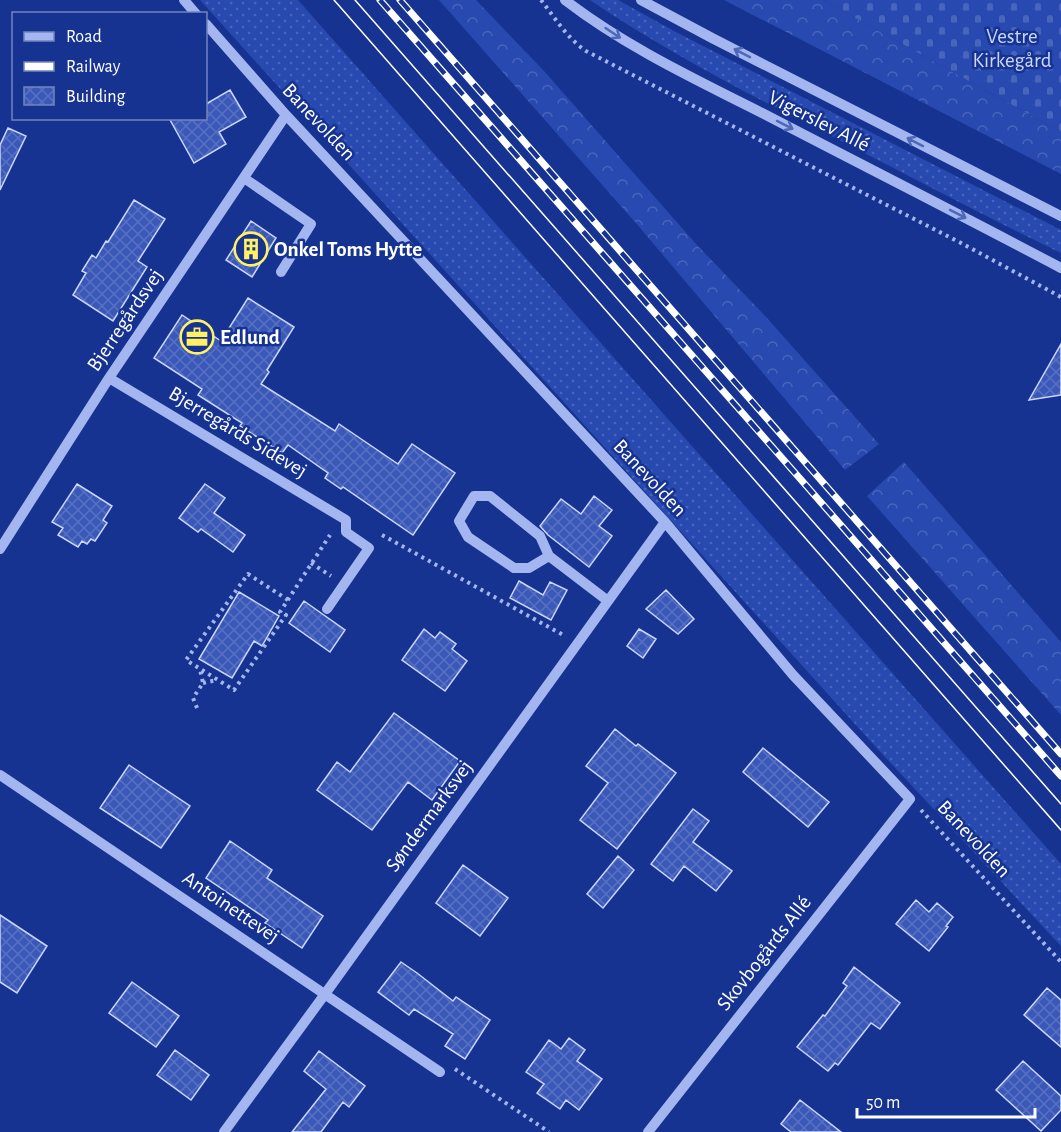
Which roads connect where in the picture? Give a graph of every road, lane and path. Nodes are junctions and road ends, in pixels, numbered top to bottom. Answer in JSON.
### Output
{"nodes":[{"id":1,"x":184,"y":0,"type":"edge"},
{"id":2,"x":542,"y":0,"type":"edge"},
{"id":3,"x":564,"y":0,"type":"edge"},
{"id":4,"x":641,"y":0,"type":"edge"},
{"id":5,"x":194,"y":12,"type":"edge"},
{"id":6,"x":207,"y":25,"type":"edge"},
{"id":7,"x":286,"y":116,"type":"junction"},
{"id":8,"x":244,"y":178,"type":"junction"},
{"id":9,"x":1061,"y":216,"type":"edge"},
{"id":10,"x":1061,"y":268,"type":"edge"},
{"id":11,"x":281,"y":272,"type":"dead end"},
{"id":12,"x":1061,"y":297,"type":"edge"},
{"id":13,"x":109,"y":378,"type":"junction"},
{"id":14,"x":344,"y":519,"type":"junction"},
{"id":15,"x":665,"y":522,"type":"junction"},
{"id":16,"x":376,"y":532,"type":"dead end"},
{"id":17,"x":0,"y":549,"type":"edge"},
{"id":18,"x":549,"y":556,"type":"junction"},
{"id":19,"x":288,"y":600,"type":"junction"},
{"id":20,"x":608,"y":601,"type":"junction"},
{"id":21,"x":327,"y":609,"type":"dead end"},
{"id":22,"x":578,"y":643,"type":"junction"},
{"id":23,"x":199,"y":668,"type":"junction"},
{"id":24,"x":217,"y":680,"type":"junction"},
{"id":25,"x":203,"y":683,"type":"junction"},
{"id":26,"x":196,"y":708,"type":"dead end"},
{"id":27,"x":0,"y":775,"type":"edge"},
{"id":28,"x":910,"y":799,"type":"junction"},
{"id":29,"x":1061,"y":962,"type":"edge"},
{"id":30,"x":326,"y":994,"type":"junction"},
{"id":31,"x":440,"y":1072,"type":"joint"},
{"id":32,"x":225,"y":1132,"type":"edge"},
{"id":33,"x":549,"y":1132,"type":"edge"},
{"id":34,"x":648,"y":1132,"type":"edge"}],
"edges":[{"from":1,"to":5,"type":"street"},
{"from":2,"to":12,"type":"path"},
{"from":3,"to":10,"type":"street","name":"Vigerslev Allé","one_way":true},
{"from":9,"to":4,"type":"street","name":"Vigerslev Allé","one_way":true},
{"from":6,"to":7,"type":"street","name":"Banevolden"},
{"from":7,"to":8,"type":"street","name":"Bjerregårdsvej"},
{"from":7,"to":15,"type":"street","name":"Banevolden"},
{"from":8,"to":11,"type":"street"},
{"from":8,"to":13,"type":"street","name":"Bjerregårdsvej"},
{"from":13,"to":14,"type":"street","name":"Bjerregårds Sidevej"},
{"from":13,"to":17,"type":"street","name":"Bjerregårdsvej"},
{"from":14,"to":19,"type":"path"},
{"from":14,"to":21,"type":"street"},
{"from":15,"to":20,"type":"street","name":"Søndermarksvej"},
{"from":15,"to":28,"type":"street","name":"Banevolden"},
{"from":16,"to":22,"type":"path"},
{"from":18,"to":18,"type":"street"},
{"from":18,"to":20,"type":"street"},
{"from":19,"to":23,"type":"path"},
{"from":19,"to":24,"type":"path"},
{"from":20,"to":22,"type":"street","name":"Søndermarksvej"},
{"from":22,"to":30,"type":"street","name":"Søndermarksvej"},
{"from":23,"to":24,"type":"path"},
{"from":23,"to":25,"type":"path"},
{"from":24,"to":25,"type":"path"},
{"from":25,"to":26,"type":"path"},
{"from":27,"to":30,"type":"street","name":"Antoinettevej"},
{"from":28,"to":29,"type":"path","name":"Banevolden"},
{"from":28,"to":34,"type":"street","name":"Skovbogårds Allé"},
{"from":30,"to":31,"type":"street","name":"Antoinettevej"},
{"from":30,"to":32,"type":"street","name":"Søndermarksvej"},
{"from":31,"to":33,"type":"path"}]}
